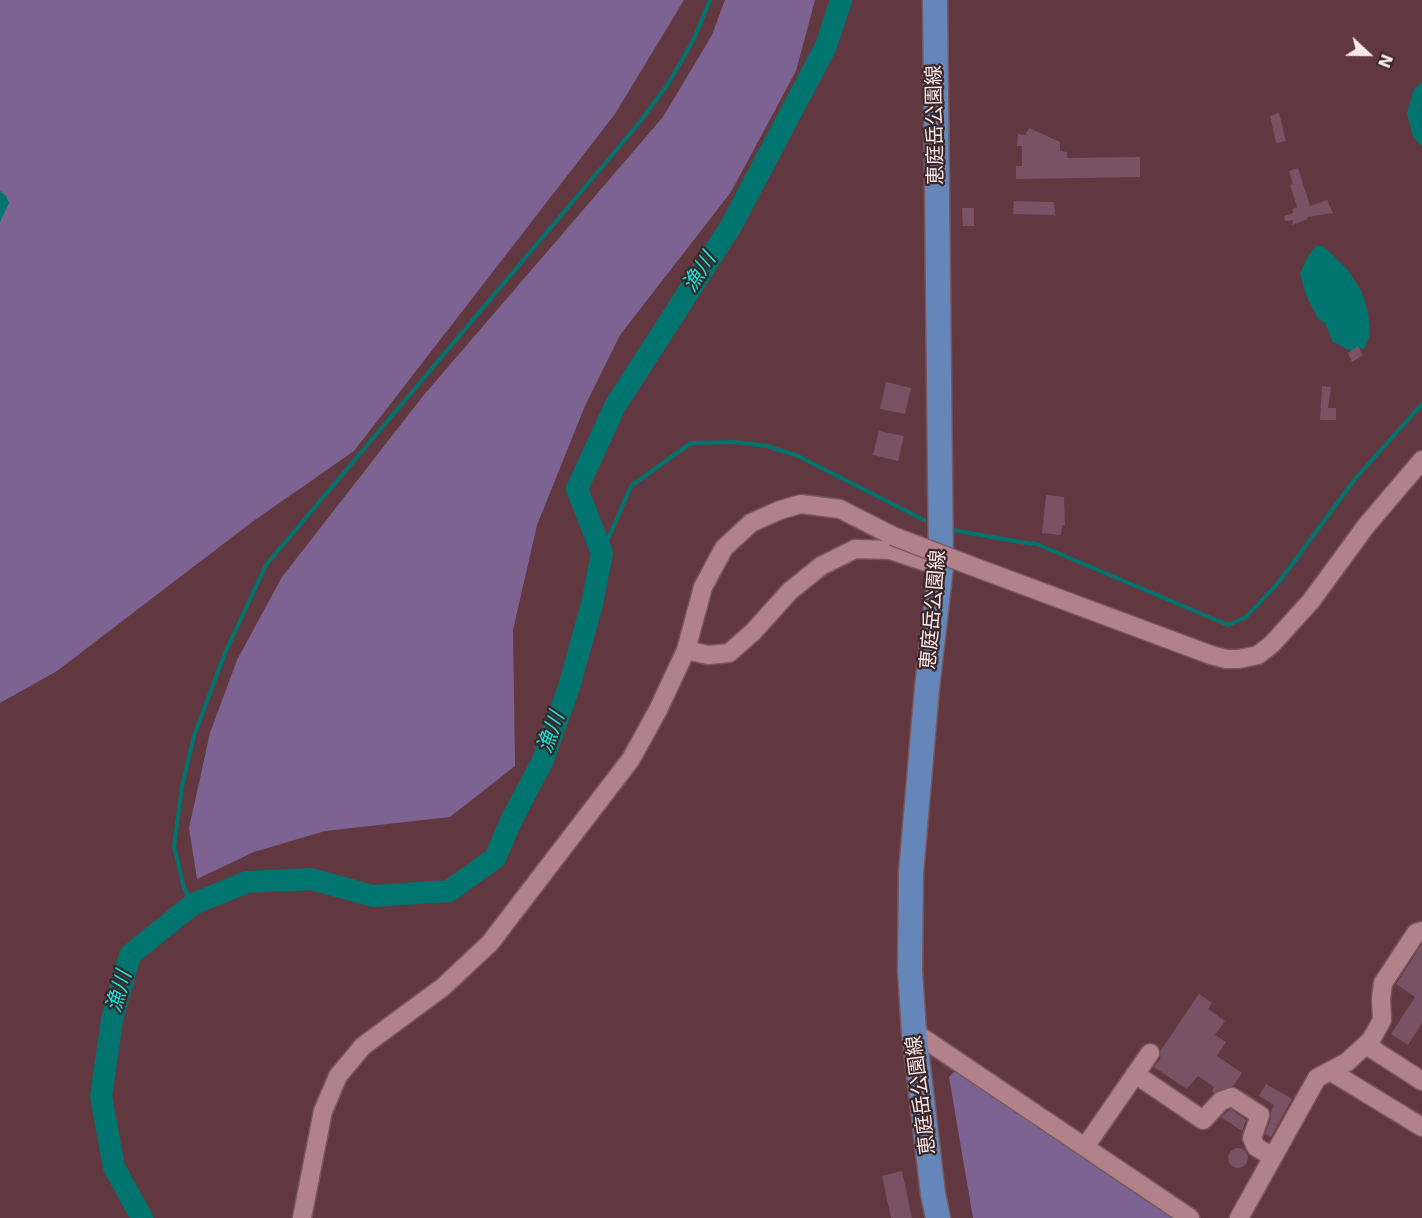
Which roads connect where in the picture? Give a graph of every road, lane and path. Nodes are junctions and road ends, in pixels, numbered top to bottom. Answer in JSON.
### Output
{"nodes":[{"id":1,"x":935,"y":0,"type":"edge"},
{"id":2,"x":1422,"y":460,"type":"edge"},
{"id":3,"x":941,"y":567,"type":"junction"},
{"id":4,"x":686,"y":650,"type":"junction"},
{"id":5,"x":1422,"y":932,"type":"edge"},
{"id":6,"x":914,"y":1032,"type":"junction"},
{"id":7,"x":1366,"y":1045,"type":"junction"},
{"id":8,"x":1150,"y":1053,"type":"dead end"},
{"id":9,"x":1330,"y":1071,"type":"junction"},
{"id":10,"x":1135,"y":1074,"type":"junction"},
{"id":11,"x":1422,"y":1081,"type":"edge"},
{"id":12,"x":1422,"y":1127,"type":"edge"},
{"id":13,"x":1085,"y":1147,"type":"junction"},
{"id":14,"x":1273,"y":1157,"type":"junction"},
{"id":15,"x":302,"y":1218,"type":"edge"},
{"id":16,"x":938,"y":1218,"type":"edge"},
{"id":17,"x":1190,"y":1218,"type":"edge"},
{"id":18,"x":1239,"y":1218,"type":"edge"}],
"edges":[{"from":1,"to":3,"type":"main road","name":"恵庭岳公園線"},
{"from":2,"to":4,"type":"street","bridge":true},
{"from":3,"to":4,"type":"street"},
{"from":3,"to":6,"type":"main road","name":"恵庭岳公園線"},
{"from":4,"to":15,"type":"street"},
{"from":5,"to":7,"type":"street"},
{"from":6,"to":13,"type":"street"},
{"from":6,"to":16,"type":"main road","name":"恵庭岳公園線"},
{"from":7,"to":9,"type":"street"},
{"from":7,"to":11,"type":"street"},
{"from":8,"to":10,"type":"street"},
{"from":9,"to":12,"type":"street"},
{"from":9,"to":14,"type":"street"},
{"from":10,"to":13,"type":"street"},
{"from":10,"to":14,"type":"street"},
{"from":13,"to":17,"type":"street"},
{"from":14,"to":18,"type":"street"}]}
